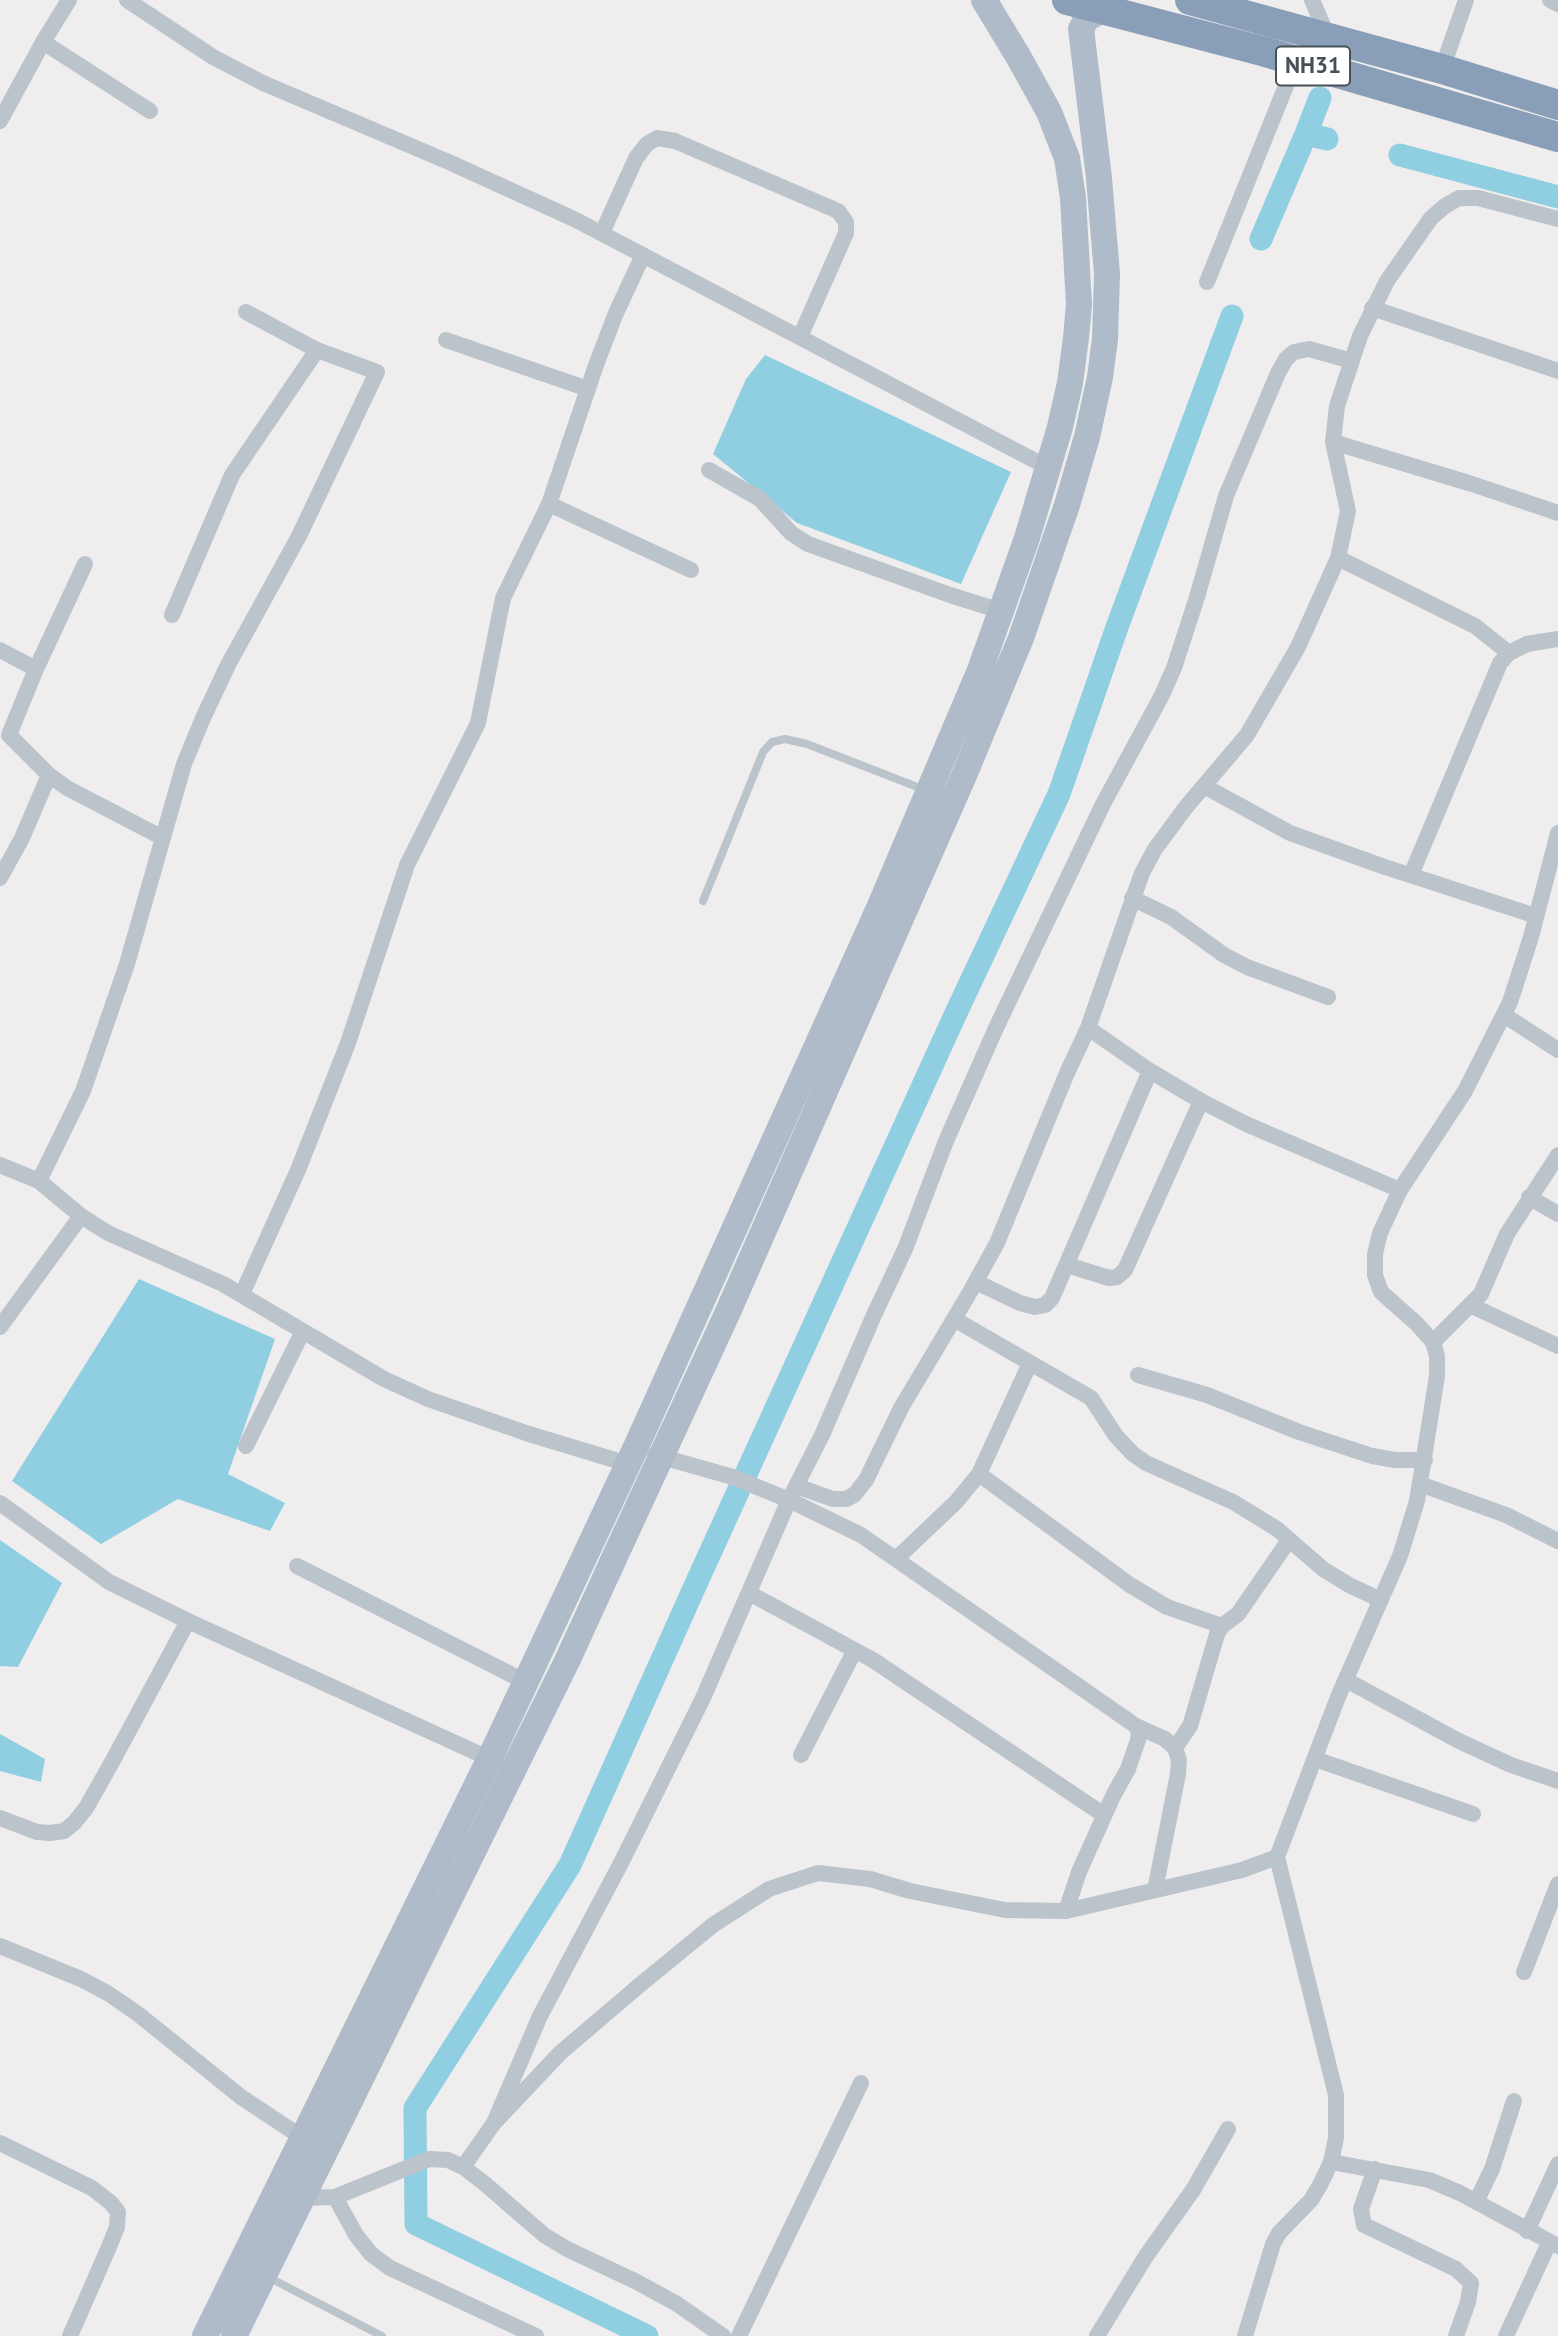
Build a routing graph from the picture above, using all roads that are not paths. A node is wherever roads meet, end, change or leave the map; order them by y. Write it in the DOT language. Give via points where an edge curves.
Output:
graph roads {
  1 [pos="69,0"];
  2 [pos="127,0"];
  3 [pos="984,0"];
  4 [pos="1067,0"];
  5 [pos="1191,0"];
  6 [pos="1312,0"];
  7 [pos="1550,0"];
  8 [pos="1463,1"];
  9 [pos="1558,4"];
  10 [pos="1103,10"];
  11 [pos="1328,37"];
  12 [pos="43,42"];
  13 [pos="1296,61"];
  14 [pos="1443,69"];
  15 [pos="0,85"];
  16 [pos="14,95"];
  17 [pos="1558,105"];
  18 [pos="150,111"];
  19 [pos="0,121"];
  20 [pos="1558,137"];
  21 [pos="1558,219"];
  22 [pos="602,233"];
  23 [pos="643,255"];
  24 [pos="1207,282"];
  25 [pos="1373,308"];
  26 [pos="246,312"];
  27 [pos="800,337"];
  28 [pos="446,340"];
  29 [pos="317,349"];
  30 [pos="1352,361"];
  31 [pos="1558,371"];
  32 [pos="588,389"];
  33 [pos="1333,442"];
  34 [pos="1047,467"];
  35 [pos="709,470"];
  36 [pos="549,504"];
  37 [pos="1558,513"];
  38 [pos="1338,558"];
  39 [pos="85,564"];
  40 [pos="691,570"];
  41 [pos="1001,611"];
  42 [pos="172,615"];
  43 [pos="1558,639"];
  44 [pos="0,650"];
  45 [pos="1509,653"];
  46 [pos="36,669"];
  47 [pos="4,736"];
  48 [pos="49,775"];
  49 [pos="1204,786"];
  50 [pos="928,791"];
  51 [pos="1558,833"];
  52 [pos="163,838"];
  53 [pos="1410,874"];
  54 [pos="0,878"];
  55 [pos="1541,896"];
  56 [pos="1132,898"];
  57 [pos="1558,900"];
  58 [pos="703,901"];
  59 [pos="1536,916"];
  60 [pos="1328,997"];
  61 [pos="1504,1015"];
  62 [pos="1088,1028"];
  63 [pos="1558,1050"];
  64 [pos="1150,1071"];
  65 [pos="1201,1101"];
  66 [pos="1558,1155"];
  67 [pos="0,1165"];
  68 [pos="39,1181"];
  69 [pos="1400,1190"];
  70 [pos="1529,1197"];
  71 [pos="1558,1214"];
  72 [pos="81,1216"];
  73 [pos="1066,1265"];
  74 [pos="976,1282"];
  75 [pos="242,1294"];
  76 [pos="1472,1306"];
  77 [pos="954,1319"];
  78 [pos="0,1327"];
  79 [pos="303,1331"];
  80 [pos="1433,1342"];
  81 [pos="1558,1346"];
  82 [pos="1030,1363"];
  83 [pos="1139,1375"];
  84 [pos="246,1446"];
  85 [pos="641,1456"];
  86 [pos="1425,1460"];
  87 [pos="979,1474"];
  88 [pos="1420,1484"];
  89 [pos="787,1493"];
  90 [pos="0,1503"];
  91 [pos="1289,1540"];
  92 [pos="1558,1541"];
  93 [pos="896,1559"];
  94 [pos="297,1566"];
  95 [pos="749,1593"];
  96 [pos="1381,1600"];
  97 [pos="188,1621"];
  98 [pos="1222,1626"];
  99 [pos="855,1650"];
  100 [pos="1346,1680"];
  101 [pos="526,1682"];
  102 [pos="1136,1726"];
  103 [pos="1175,1748"];
  104 [pos="801,1755"];
  105 [pos="1315,1759"];
  106 [pos="500,1764"];
  107 [pos="1558,1781"];
  108 [pos="1473,1814"];
  109 [pos="1104,1815"];
  110 [pos="0,1818"];
  111 [pos="1277,1857"];
  112 [pos="1558,1884"];
  113 [pos="1155,1890"];
  114 [pos="1066,1911"];
  115 [pos="0,1946"];
  116 [pos="1524,1972"];
  117 [pos="860,2082"];
  118 [pos="1514,2101"];
  119 [pos="494,2123"];
  120 [pos="1228,2129"];
  121 [pos="303,2138"];
  122 [pos="0,2143"];
  123 [pos="1331,2162"];
  124 [pos="1558,2164"];
  125 [pos="463,2167"];
  126 [pos="1374,2169"];
  127 [pos="289,2197"];
  128 [pos="335,2197"];
  129 [pos="1476,2203"];
  130 [pos="1527,2231"];
  131 [pos="1554,2245"];
  132 [pos="263,2275"];
  133 [pos="70,2336"];
  134 [pos="205,2336"];
  135 [pos="233,2336"];
  136 [pos="382,2336"];
  137 [pos="536,2336"];
  138 [pos="723,2336"];
  139 [pos="739,2336"];
  140 [pos="1097,2336"];
  141 [pos="1245,2336"];
  142 [pos="1456,2336"];
  143 [pos="1506,2336"];
  1 -- 12 [label="street"];
  2 -- 22 [label="street" via="213,57 263,83"];
  3 -- 34 [label="main road" via="1049,112 1067,158 1073,198 1079,304 1076,338 1060,427"];
  4 -- 10 [label="highway, NH31"];
  5 -- 11 [label="highway, NH31"];
  6 -- 11 [label="street"];
  7 -- 9 [label="street"];
  8 -- 14 [label="street"];
  10 -- 13 [label="highway, NH31"];
  10 -- 85 [label="main road" via="1087,18 1081,29 1107,274 1105,339 1087,437 1067,505 998,697 727,1314"];
  11 -- 14 [label="highway, NH31"];
  12 -- 16 [label="street"];
  12 -- 18 [label="street"];
  13 -- 20 [label="highway, NH31"];
  13 -- 24 [label="street"];
  14 -- 17 [label="highway, NH31"];
  15 -- 16 [label="street"];
  16 -- 19 [label="street"];
  21 -- 25 [label="street" via="1478,198 1459,198 1431,218"];
  22 -- 23 [label="street"];
  22 -- 27 [label="street" via="636,158 657,138 675,141 838,211 846,222 846,233"];
  23 -- 27 [label="street"];
  23 -- 32 [label="street"];
  25 -- 30 [label="street"];
  25 -- 31 [label="street"];
  26 -- 29 [label="street"];
  27 -- 34 [label="street"];
  28 -- 32 [label="street"];
  29 -- 42 [label="street" via="232,475"];
  29 -- 52 [label="street" via="377,372 299,536 203,718"];
  30 -- 33 [label="street" via="1337,407"];
  30 -- 89 [label="street" via="1309,349 1294,352 1278,373 1226,496 1174,668 1102,804 1002,1015 822,1435"];
  32 -- 36 [label="street"];
  33 -- 37 [label="street"];
  33 -- 38 [label="street" via="1348,511"];
  34 -- 41 [label="main road"];
  35 -- 41 [label="street" via="760,499 791,533 808,544"];
  36 -- 40 [label="street"];
  36 -- 75 [label="street" via="503,598 478,723 407,865 343,1055"];
  38 -- 45 [label="street" via="1475,626"];
  38 -- 49 [label="street" via="1272,695 1247,735"];
  39 -- 46 [label="street"];
  41 -- 50 [label="main road"];
  43 -- 45 [label="street" via="1527,644"];
  44 -- 46 [label="street"];
  45 -- 53 [label="street" via="1500,663"];
  46 -- 47 [label="street"];
  47 -- 48 [label="street"];
  48 -- 52 [label="street"];
  48 -- 54 [label="street"];
  49 -- 53 [label="street" via="1290,833"];
  49 -- 56 [label="street" via="1155,849"];
  50 -- 58 [label="lane" via="807,744 785,739 772,742"];
  50 -- 85 [label="main road"];
  51 -- 55 [label="street"];
  52 -- 68 [label="street" via="127,964 83,1091"];
  53 -- 59 [label="street"];
  55 -- 57 [label="street"];
  55 -- 59 [label="street"];
  56 -- 60 [label="street" via="1171,917 1224,956"];
  56 -- 62 [label="street"];
  59 -- 61 [label="street"];
  61 -- 63 [label="street"];
  61 -- 69 [label="street" via="1465,1091"];
  62 -- 64 [label="street"];
  62 -- 74 [label="street"];
  64 -- 65 [label="street"];
  64 -- 73 [label="street"];
  65 -- 69 [label="street"];
  65 -- 73 [label="street" via="1125,1269 1109,1278"];
  66 -- 70 [label="street"];
  67 -- 68 [label="street"];
  68 -- 72 [label="street"];
  69 -- 80 [label="street" via="1380,1233 1375,1275 1381,1292"];
  70 -- 71 [label="street"];
  70 -- 76 [label="street"];
  72 -- 75 [label="street" via="108,1233"];
  72 -- 78 [label="street"];
  73 -- 74 [label="street" via="1052,1298 1035,1307"];
  74 -- 77 [label="street"];
  75 -- 79 [label="street"];
  76 -- 80 [label="street"];
  76 -- 81 [label="street"];
  77 -- 82 [label="street"];
  77 -- 89 [label="street" via="854,1495 833,1499"];
  79 -- 84 [label="street"];
  79 -- 85 [label="street" via="428,1399 541,1438"];
  80 -- 86 [label="street" via="1437,1376"];
  82 -- 87 [label="street"];
  82 -- 91 [label="street" via="1091,1398 1116,1436 1146,1464 1233,1503"];
  83 -- 86 [label="street" via="1373,1456"];
  85 -- 89 [label="street"];
  85 -- 101 [label="main road"];
  85 -- 106 [label="main road" via="568,1659"];
  86 -- 88 [label="street"];
  87 -- 93 [label="street"];
  87 -- 98 [label="street" via="1130,1585 1167,1607"];
  88 -- 92 [label="street" via="1506,1515"];
  88 -- 96 [label="street" via="1400,1556"];
  89 -- 93 [label="street"];
  89 -- 95 [label="street"];
  90 -- 97 [label="street" via="109,1582"];
  91 -- 96 [label="street" via="1324,1569"];
  91 -- 98 [label="street" via="1238,1614"];
  93 -- 102 [label="street"];
  94 -- 101 [label="street"];
  95 -- 99 [label="street"];
  95 -- 119 [label="street" via="675,1758 540,2016"];
  96 -- 100 [label="street"];
  97 -- 106 [label="street"];
  97 -- 110 [label="street" via="75,1823 50,1833"];
  98 -- 103 [label="street" via="1190,1726"];
  99 -- 104 [label="street"];
  99 -- 109 [label="street"];
  100 -- 105 [label="street"];
  100 -- 107 [label="street" via="1470,1746"];
  101 -- 106 [label="main road"];
  102 -- 103 [label="street"];
  102 -- 109 [label="street" via="1138,1740 1128,1769"];
  103 -- 113 [label="street" via="1178,1774"];
  105 -- 108 [label="street"];
  105 -- 111 [label="street"];
  106 -- 121 [label="main road"];
  106 -- 127 [label="main road"];
  109 -- 114 [label="street"];
  111 -- 113 [label="street"];
  111 -- 123 [label="street" via="1336,2095"];
  112 -- 116 [label="street"];
  113 -- 114 [label="street"];
  114 -- 119 [label="street" via="1005,1910 870,1879 818,1873 769,1889 713,1926 631,1992 560,2053"];
  115 -- 121 [label="street" via="110,1994 242,2097"];
  117 -- 139 [label="street"];
  118 -- 129 [label="street"];
  119 -- 125 [label="street"];
  120 -- 140 [label="street"];
  121 -- 127 [label="main road"];
  122 -- 133 [label="street" via="92,2188 118,2212 117,2227"];
  123 -- 126 [label="street"];
  123 -- 141 [label="street" via="1311,2200 1273,2244"];
  124 -- 130 [label="street"];
  125 -- 128 [label="street" via="429,2159"];
  125 -- 138 [label="street" via="544,2235 637,2282"];
  126 -- 129 [label="street" via="1429,2180"];
  126 -- 142 [label="street" via="1361,2209 1364,2225 1456,2269 1471,2283"];
  127 -- 128 [label="street"];
  127 -- 132 [label="main road"];
  127 -- 134 [label="main road"];
  128 -- 137 [label="street" via="356,2235 390,2268"];
  129 -- 130 [label="street"];
  130 -- 131 [label="street"];
  131 -- 143 [label="street"];
  132 -- 135 [label="main road"];
  132 -- 136 [label="lane"];
}
